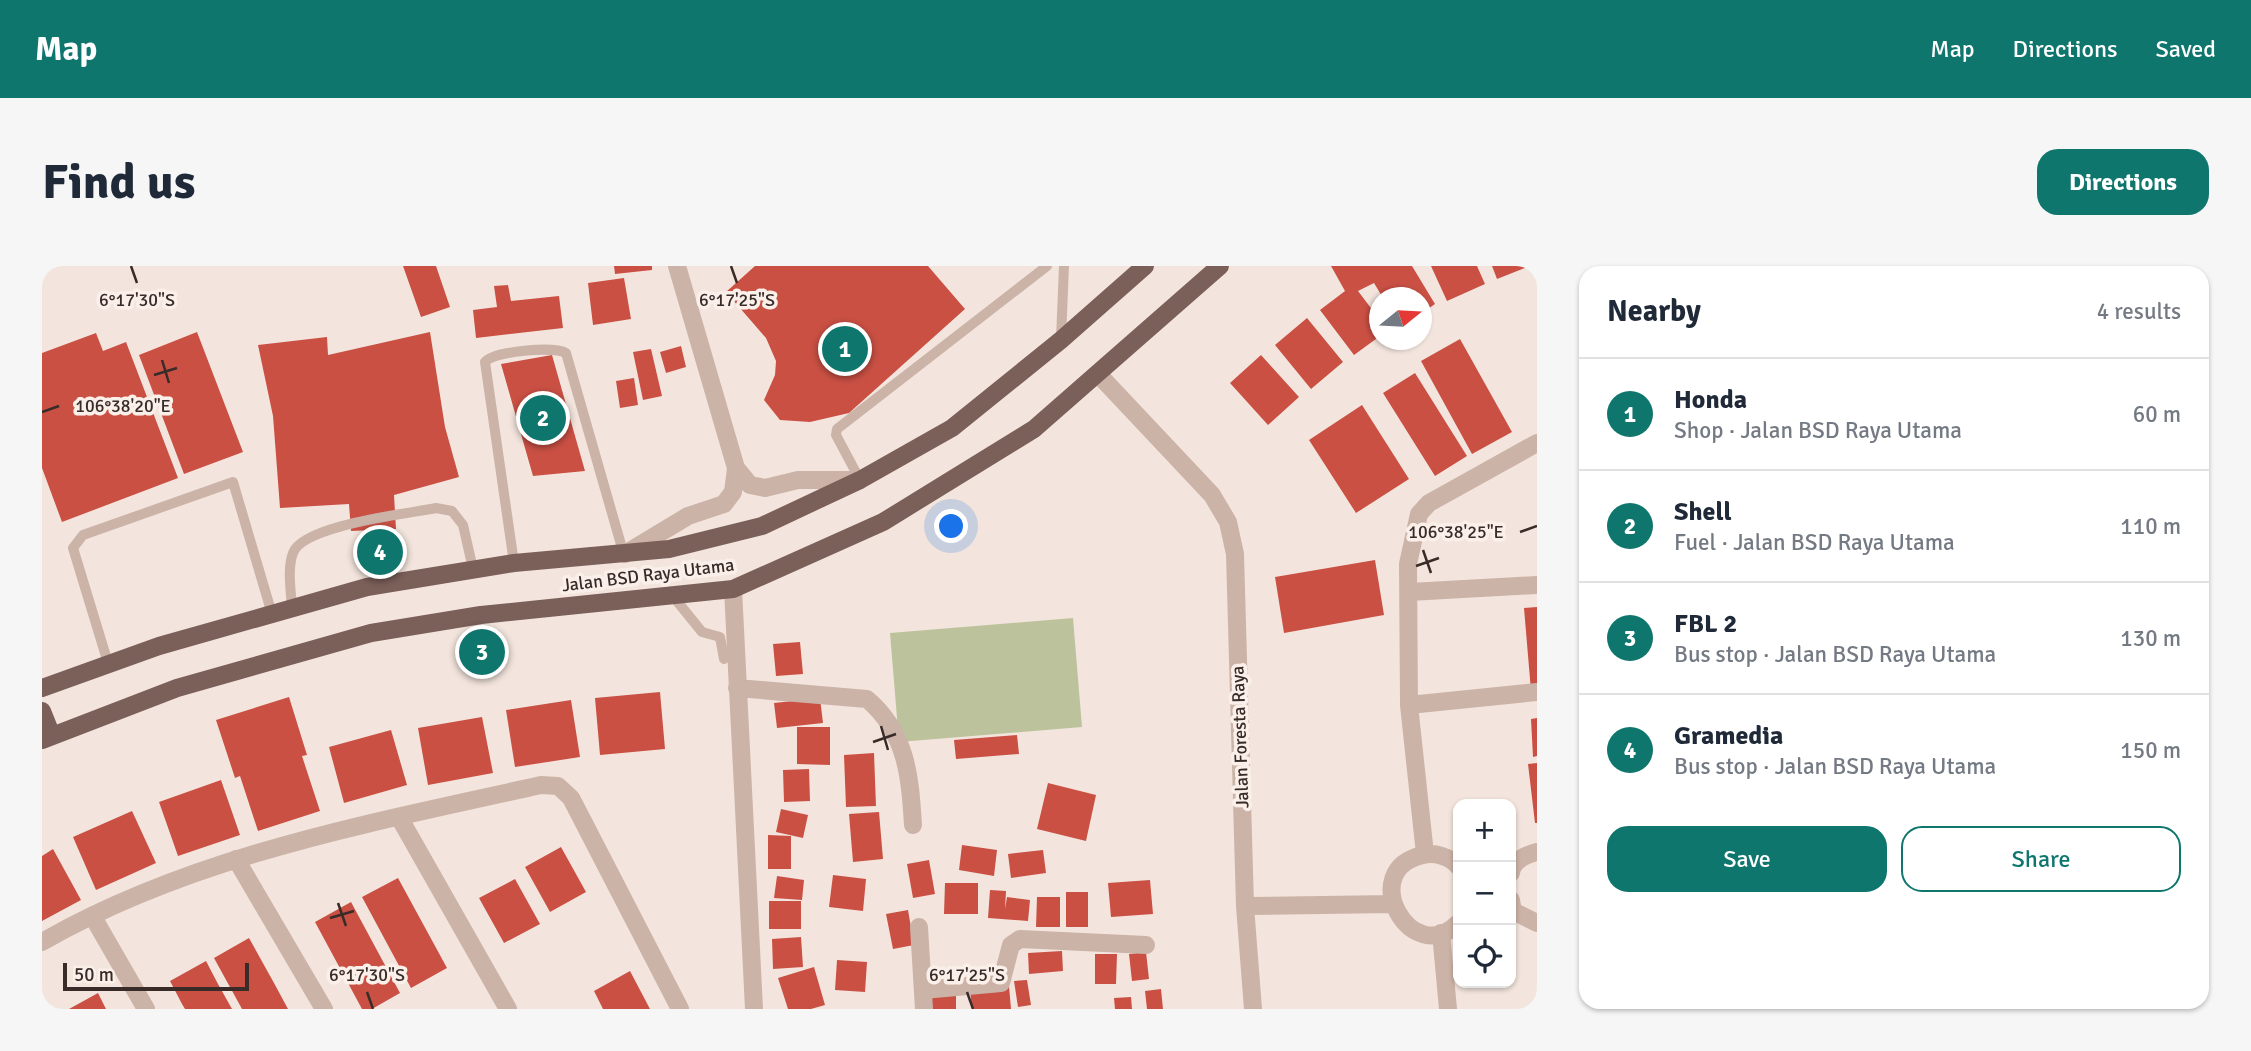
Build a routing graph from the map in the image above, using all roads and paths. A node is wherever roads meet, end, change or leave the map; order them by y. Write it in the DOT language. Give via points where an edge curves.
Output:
graph roads {
  1 [pos="677,266"];
  2 [pos="1047,266"];
  3 [pos="1064,266"];
  4 [pos="1145,266"];
  5 [pos="1220,266"];
  6 [pos="1061,340"];
  7 [pos="1099,374"];
  8 [pos="1537,443"];
  9 [pos="736,468"];
  10 [pos="860,480"];
  11 [pos="624,555"];
  12 [pos="514,563"];
  13 [pos="473,569"];
  14 [pos="1537,585"];
  15 [pos="733,589"];
  16 [pos="1410,593"];
  17 [pos="672,595"];
  18 [pos="292,608"];
  19 [pos="272,614"];
  20 [pos="724,659"];
  21 [pos="108,663"];
  22 [pos="42,688"];
  23 [pos="737,688"];
  24 [pos="1537,692"];
  25 [pos="1409,705"];
  26 [pos="42,711"];
  27 [pos="47,738"];
  28 [pos="399,817"];
  29 [pos="913,825"];
  30 [pos="1537,852"];
  31 [pos="1424,855"];
  32 [pos="236,859"];
  33 [pos="1453,863"];
  34 [pos="1516,864"];
  35 [pos="1392,904"];
  36 [pos="1245,906"];
  37 [pos="1516,912"];
  38 [pos="93,917"];
  39 [pos="1537,923"];
  40 [pos="1455,925"];
  41 [pos="919,927"];
  42 [pos="1441,933"];
  43 [pos="42,942"];
  44 [pos="1146,945"];
  45 [pos="923,990"];
  46 [pos="146,1009"];
  47 [pos="324,1009"];
  48 [pos="508,1009"];
  49 [pos="680,1009"];
  50 [pos="754,1009"];
  51 [pos="924,1009"];
  52 [pos="1253,1009"];
  53 [pos="1448,1009"];
  1 -- 9 [label="street"];
  2 -- 10 [label="lane" via="837,429"];
  3 -- 6 [label="lane"];
  4 -- 6 [label="main road, Jalan BSD Raya Utama"];
  5 -- 7 [label="main road, Jalan BSD Raya Utama"];
  6 -- 10 [label="main road, Jalan BSD Raya Utama" via="952,428"];
  7 -- 15 [label="main road, Jalan BSD Raya Utama" via="1034,429 948,485 883,522"];
  7 -- 36 [label="street, Jalan Foresta Raya" via="1196,475 1228,522 1235,554"];
  8 -- 16 [label="street" via="1429,503 1419,514 1408,564"];
  9 -- 10 [label="street" via="750,485 765,488 797,480"];
  9 -- 11 [label="street" via="733,492 724,504 688,516"];
  10 -- 11 [label="main road, Jalan BSD Raya Utama" via="762,526"];
  11 -- 12 [label="main road, Jalan BSD Raya Utama"];
  11 -- 12 [label="lane" via="566,354 554,350 507,353 485,362"];
  12 -- 13 [label="main road, Jalan BSD Raya Utama"];
  13 -- 18 [label="main road, Jalan BSD Raya Utama" via="367,587"];
  13 -- 18 [label="lane" via="463,525 452,511 436,508 331,529 305,538 293,550"];
  14 -- 16 [label="street"];
  15 -- 17 [label="main road, Jalan BSD Raya Utama"];
  15 -- 23 [label="street"];
  16 -- 25 [label="street"];
  17 -- 20 [label="lane" via="702,632 720,637"];
  17 -- 27 [label="main road, Jalan BSD Raya Utama" via="481,615 371,633 177,688"];
  18 -- 19 [label="main road, Jalan BSD Raya Utama"];
  19 -- 21 [label="main road, Jalan BSD Raya Utama"];
  19 -- 21 [label="lane" via="233,482 77,541 73,548"];
  21 -- 22 [label="main road, Jalan BSD Raya Utama"];
  23 -- 29 [label="street" via="867,699 883,715 906,755"];
  23 -- 50 [label="street"];
  24 -- 25 [label="street"];
  25 -- 31 [label="street"];
  26 -- 27 [label="main road"];
  28 -- 32 [label="street"];
  28 -- 48 [label="street"];
  28 -- 49 [label="street" via="541,785 558,786 571,798"];
  30 -- 34 [label="street"];
  31 -- 33 [label="street" via="1441,855"];
  31 -- 35 [label="street" via="1398,871 1391,887"];
  32 -- 38 [label="street"];
  32 -- 47 [label="street"];
  35 -- 36 [label="street"];
  35 -- 42 [label="street" via="1410,929"];
  36 -- 52 [label="street, Jalan Foresta Raya"];
  37 -- 39 [label="street"];
  38 -- 43 [label="street"];
  38 -- 46 [label="street"];
  40 -- 42 [label="street"];
  41 -- 45 [label="street"];
  42 -- 53 [label="street"];
  44 -- 45 [label="street" via="1020,939 1011,945 1001,983"];
  45 -- 51 [label="street"];
}
